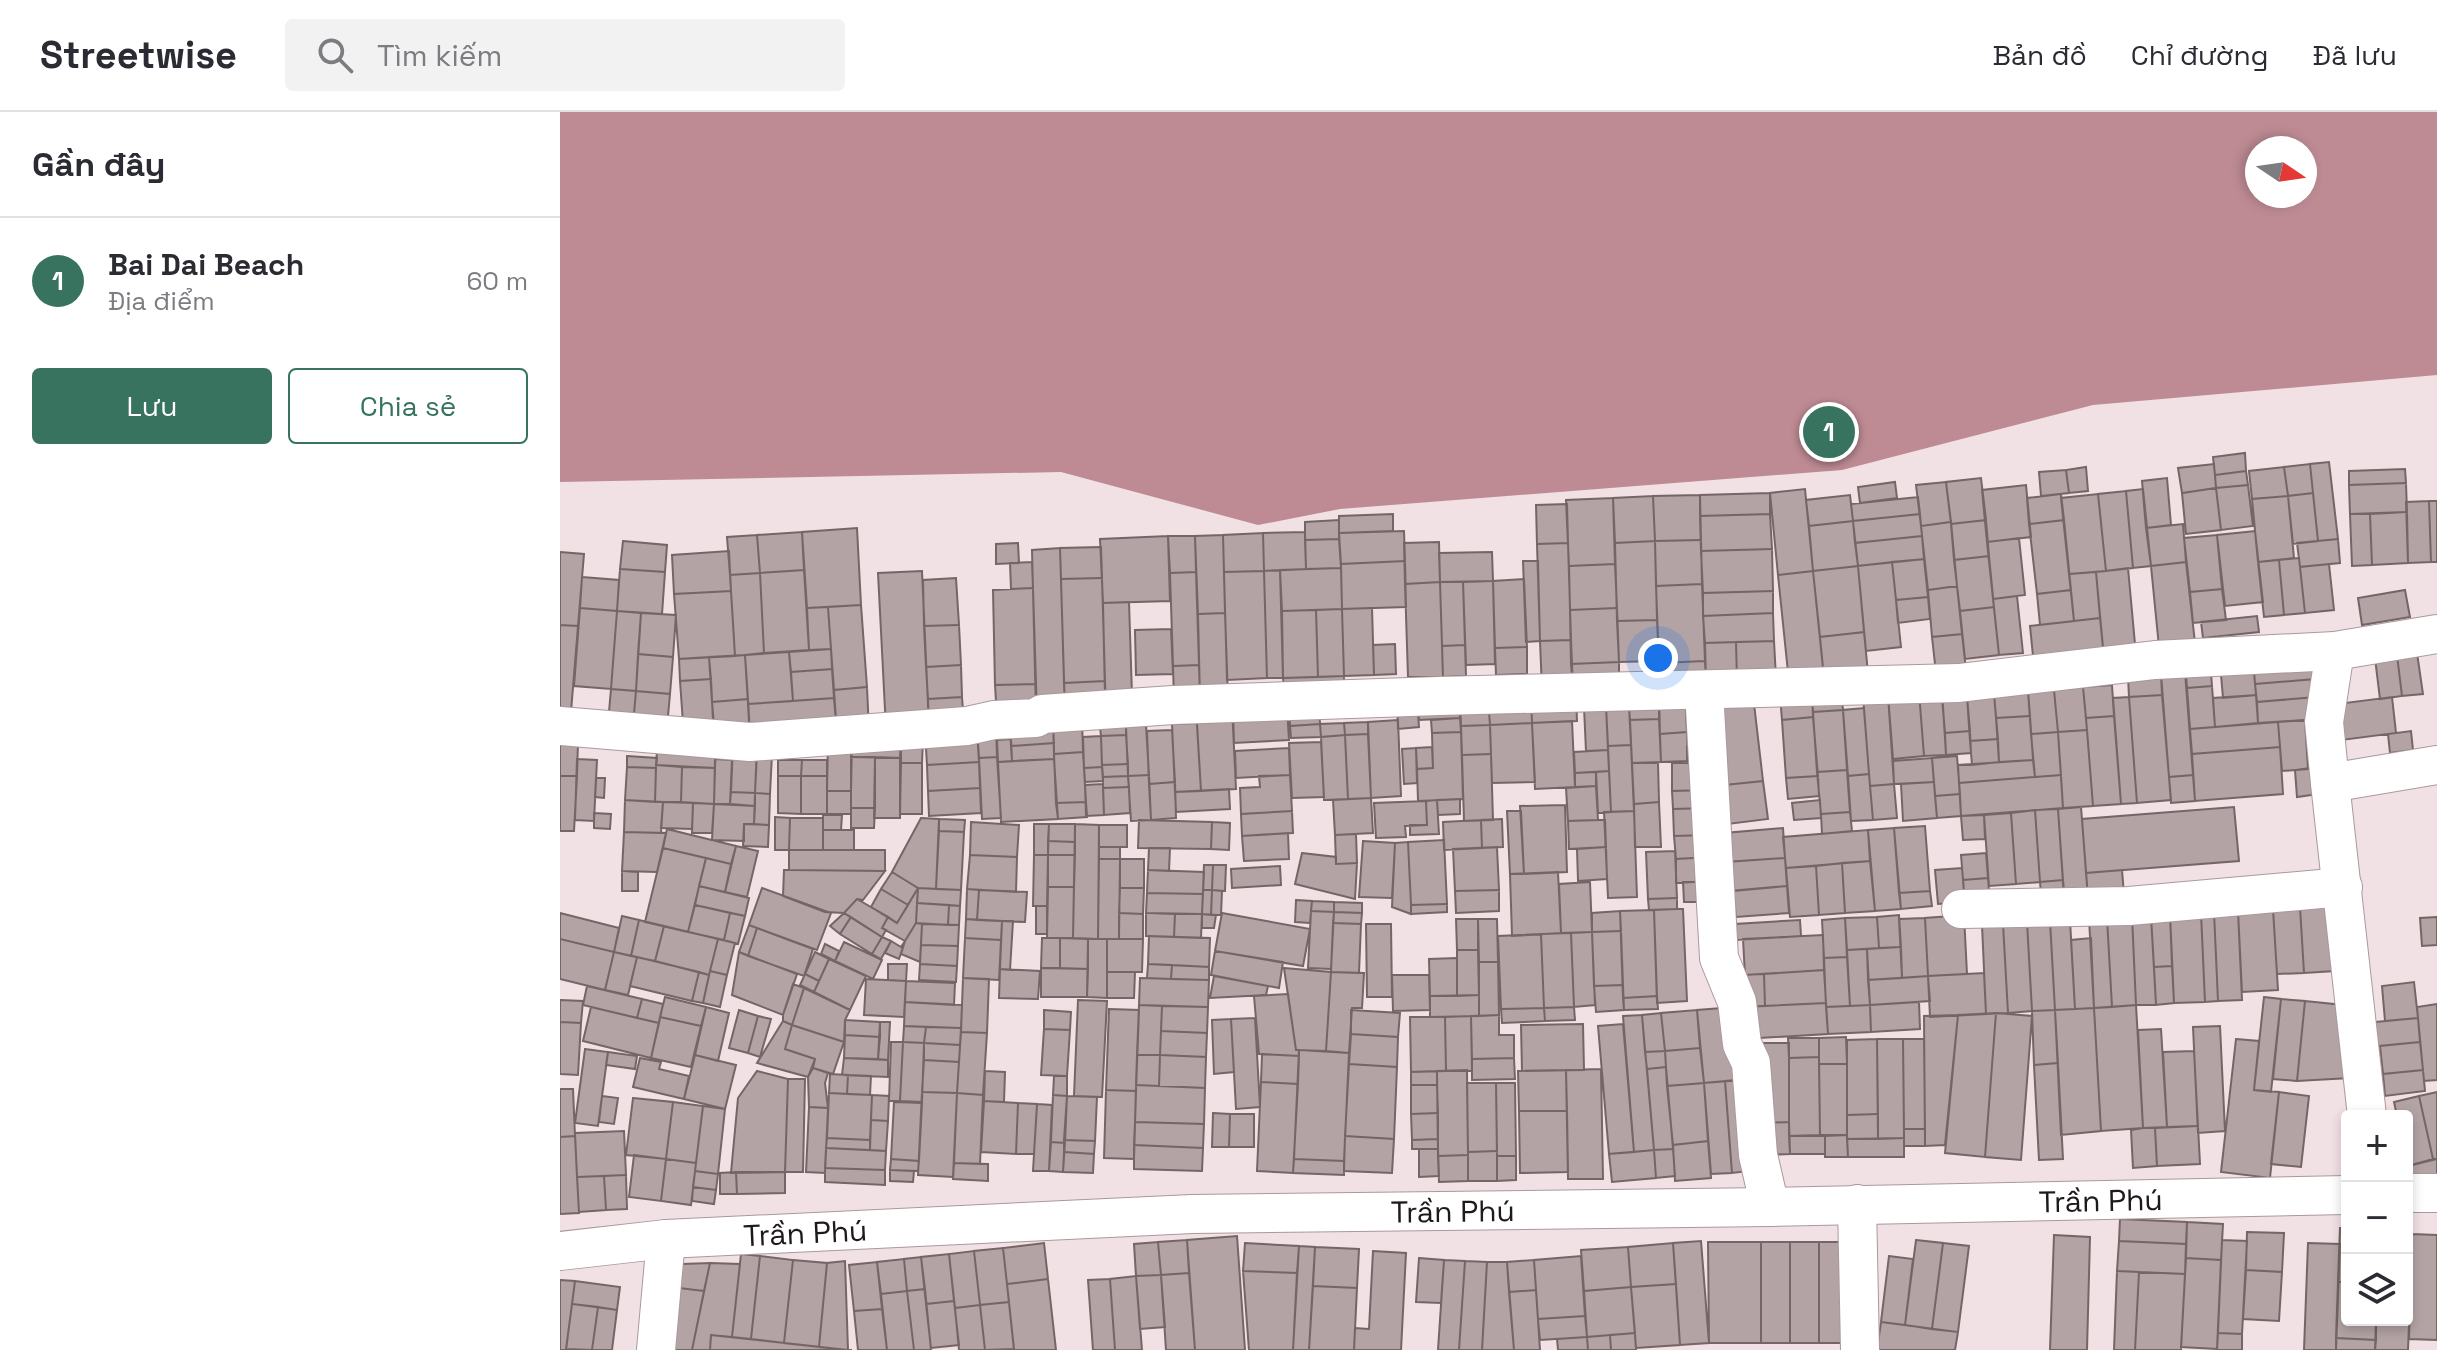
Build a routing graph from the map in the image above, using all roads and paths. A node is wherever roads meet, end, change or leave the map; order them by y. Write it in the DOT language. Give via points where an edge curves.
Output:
graph roads {
  1 [pos="2437,634"];
  2 [pos="2335,651"];
  3 [pos="1704,690"];
  4 [pos="560,726"];
  5 [pos="2437,765"];
  6 [pos="2330,783"];
  7 [pos="2343,887"];
  8 [pos="1961,909"];
  9 [pos="2366,1110"];
  10 [pos="2413,1193"];
  11 [pos="2437,1193"];
  12 [pos="2341,1195"];
  13 [pos="1857,1204"];
  14 [pos="1770,1207"];
  15 [pos="666,1239"];
  16 [pos="560,1251"];
  17 [pos="656,1350"];
  18 [pos="1860,1350"];
  1 -- 2 [label="street"];
  2 -- 3 [label="street" via="2155,660 1959,683"];
  2 -- 6 [label="street" via="2324,722"];
  3 -- 4 [label="street" via="1173,705 750,742"];
  3 -- 14 [label="street" via="1719,958 1737,1002 1742,1044 1751,1063 1758,1155"];
  5 -- 6 [label="street"];
  6 -- 7 [label="street"];
  7 -- 8 [label="street" via="2129,906"];
  7 -- 9 [label="street"];
  10 -- 11 [label="street"];
  12 -- 13 [label="street, Trần Phú"];
  13 -- 14 [label="street, Trần Phú"];
  13 -- 18 [label="street"];
  14 -- 15 [label="street, Trần Phú" via="1192,1214"];
  15 -- 16 [label="street, Trần Phú"];
  15 -- 17 [label="street"];
}
